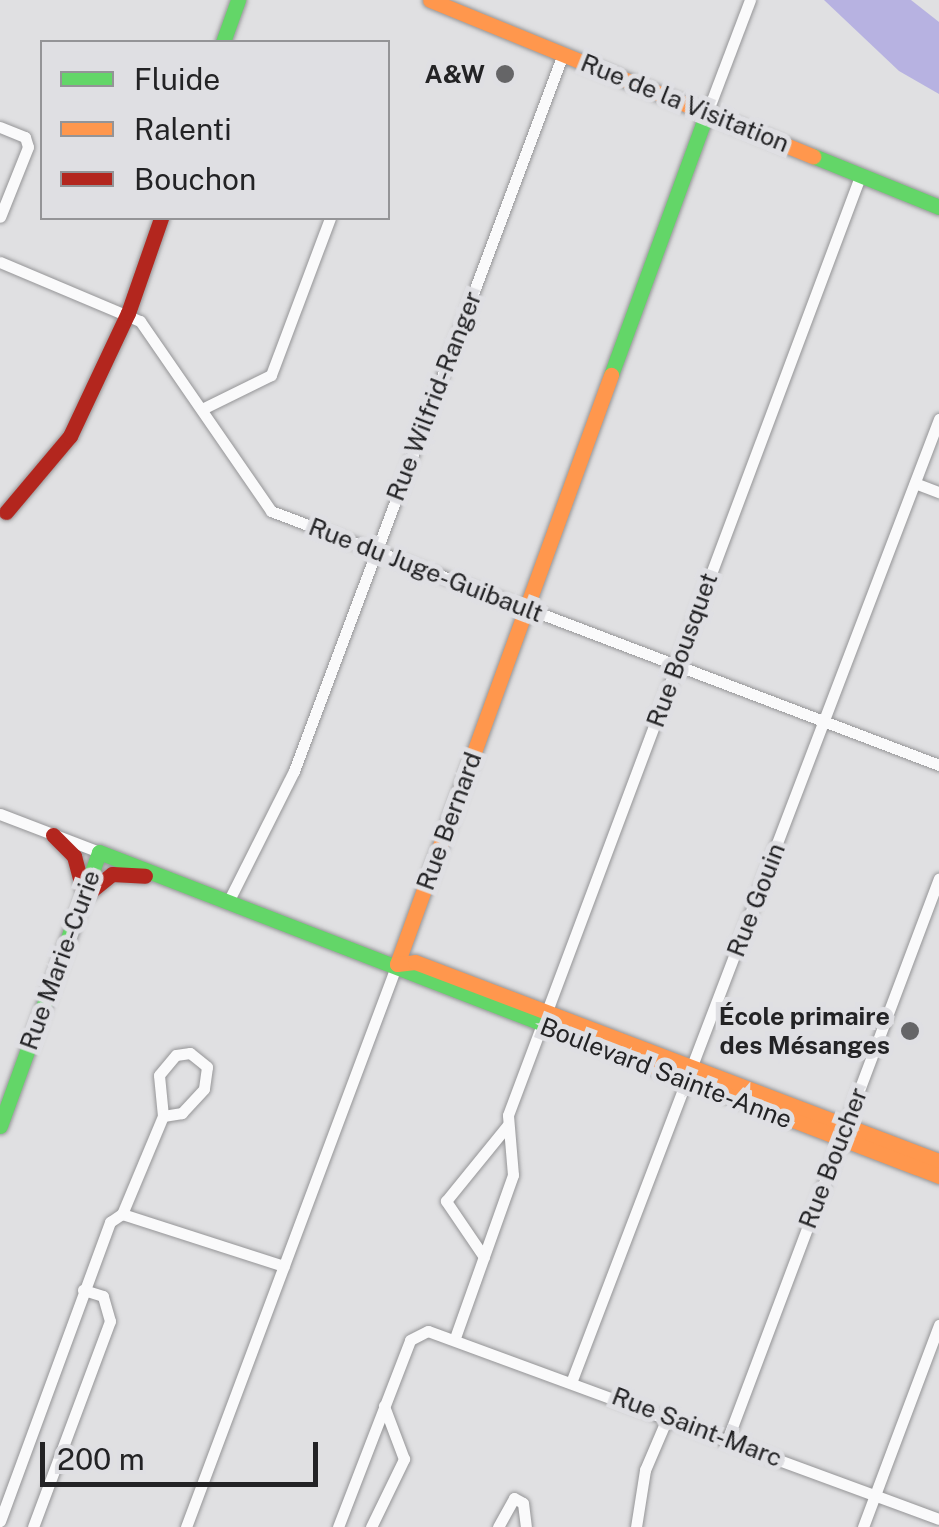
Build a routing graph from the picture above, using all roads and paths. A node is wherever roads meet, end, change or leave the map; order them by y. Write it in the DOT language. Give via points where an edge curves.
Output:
graph roads {
  1 [pos="238,0"];
  2 [pos="430,0"];
  3 [pos="750,0"];
  4 [pos="224,40"];
  5 [pos="563,54"];
  6 [pos="708,113"];
  7 [pos="0,127"];
  8 [pos="861,174"];
  9 [pos="939,207"];
  10 [pos="0,216"];
  11 [pos="160,220"];
  12 [pos="329,220"];
  13 [pos="0,262"];
  14 [pos="128,313"];
  15 [pos="202,409"];
  16 [pos="939,419"];
  17 [pos="915,483"];
  18 [pos="939,492"];
  19 [pos="6,512"];
  20 [pos="375,552"];
  21 [pos="526,608"];
  22 [pos="676,664"];
  23 [pos="822,721"];
  24 [pos="939,765"];
  25 [pos="0,814"];
  26 [pos="53,835"];
  27 [pos="98,852"];
  28 [pos="167,877"];
  29 [pos="939,878"];
  30 [pos="229,900"];
  31 [pos="80,905"];
  32 [pos="397,964"];
  33 [pos="546,1019"];
  34 [pos="690,1075"];
  35 [pos="163,1116"];
  36 [pos="0,1126"];
  37 [pos="507,1126"];
  38 [pos="843,1133"];
  39 [pos="939,1161"];
  40 [pos="939,1176"];
  41 [pos="122,1214"];
  42 [pos="484,1257"];
  43 [pos="284,1266"];
  44 [pos="83,1290"];
  45 [pos="939,1325"];
  46 [pos="456,1335"];
  47 [pos="572,1380"];
  48 [pos="384,1406"];
  49 [pos="668,1416"];
  50 [pos="728,1438"];
  51 [pos="875,1495"];
  52 [pos="939,1519"];
  53 [pos="0,1521"];
  54 [pos="33,1527"];
  55 [pos="186,1527"];
  56 [pos="338,1527"];
  57 [pos="371,1527"];
  58 [pos="498,1527"];
  59 [pos="526,1527"];
  60 [pos="636,1527"];
  61 [pos="862,1527"];
  1 -- 4 [label="street"];
  2 -- 5 [label="street, Rue de la Visitation"];
  3 -- 6 [label="street"];
  5 -- 6 [label="street, Rue de la Visitation"];
  5 -- 20 [label="street, Rue Wilfrid-Ranger"];
  6 -- 8 [label="street, Rue de la Visitation"];
  6 -- 21 [label="street, Rue Bernard"];
  7 -- 10 [label="street" via="25,137 28,148"];
  8 -- 9 [label="street, Rue de la Visitation"];
  8 -- 22 [label="street, Rue Bousquet"];
  11 -- 14 [label="street"];
  12 -- 15 [label="street" via="271,375"];
  13 -- 14 [label="street, Rue du Juge-Guibault"];
  14 -- 15 [label="street, Rue du Juge-Guibault" via="157,339"];
  14 -- 19 [label="street" via="56,460"];
  15 -- 20 [label="street, Rue du Juge-Guibault" via="272,511"];
  16 -- 17 [label="street, Rue Gouin"];
  17 -- 18 [label="street"];
  17 -- 23 [label="street, Rue Gouin"];
  20 -- 21 [label="street, Rue du Juge-Guibault"];
  20 -- 30 [label="street, Rue Wilfrid-Ranger" via="294,771"];
  21 -- 22 [label="street, Rue du Juge-Guibault"];
  21 -- 32 [label="street, Rue Bernard"];
  22 -- 23 [label="street, Rue du Juge-Guibault"];
  22 -- 33 [label="street, Rue Bousquet"];
  23 -- 24 [label="street, Rue du Juge-Guibault"];
  23 -- 34 [label="street, Rue Gouin"];
  25 -- 26 [label="street, Boulevard Sainte-Anne"];
  26 -- 27 [label="street, Boulevard Sainte-Anne"];
  26 -- 31 [label="street" via="80,868"];
  27 -- 28 [label="street, Boulevard Sainte-Anne"];
  27 -- 31 [label="street, Rue Marie-Curie"];
  28 -- 30 [label="street, Boulevard Sainte-Anne"];
  28 -- 31 [label="street" via="112,874"];
  29 -- 38 [label="street, Rue Boucher"];
  30 -- 32 [label="street, Boulevard Sainte-Anne"];
  31 -- 36 [label="street, Rue Marie-Curie"];
  32 -- 33 [label="street, Boulevard Sainte-Anne" via="409,976"];
  32 -- 43 [label="street, Rue Bernard"];
  33 -- 34 [label="street, Boulevard Sainte-Anne"];
  33 -- 37 [label="street, Rue Bousquet"];
  34 -- 38 [label="street, Boulevard Sainte-Anne"];
  34 -- 47 [label="street, Rue Gouin"];
  35 -- 35 [label="street" via="197,1102 207,1076 200,1058 176,1055 164,1065 157,1090"];
  35 -- 41 [label="street"];
  37 -- 42 [label="street, Rue Bousquet" via="513,1175"];
  37 -- 42 [label="street, Rue Bousquet" via="446,1201"];
  38 -- 39 [label="street, Boulevard Sainte-Anne"];
  38 -- 40 [label="street, Boulevard Sainte-Anne"];
  38 -- 50 [label="street, Rue Boucher"];
  41 -- 43 [label="street"];
  41 -- 44 [label="street" via="110,1222"];
  42 -- 46 [label="street, Rue Bousquet"];
  43 -- 55 [label="street, Rue Bernard"];
  44 -- 53 [label="street"];
  44 -- 54 [label="street" via="104,1296 110,1320"];
  45 -- 51 [label="street"];
  46 -- 47 [label="street, Rue Saint-Marc"];
  46 -- 48 [label="street" via="416,1334"];
  47 -- 49 [label="street, Rue Saint-Marc"];
  48 -- 56 [label="street"];
  48 -- 57 [label="street" via="404,1459 387,1508"];
  49 -- 50 [label="street, Rue Saint-Marc"];
  49 -- 60 [label="street" via="646,1470"];
  50 -- 51 [label="street, Rue Saint-Marc"];
  51 -- 52 [label="street, Rue Saint-Marc"];
  51 -- 61 [label="street"];
  58 -- 59 [label="street" via="514,1498 523,1503"];
}
